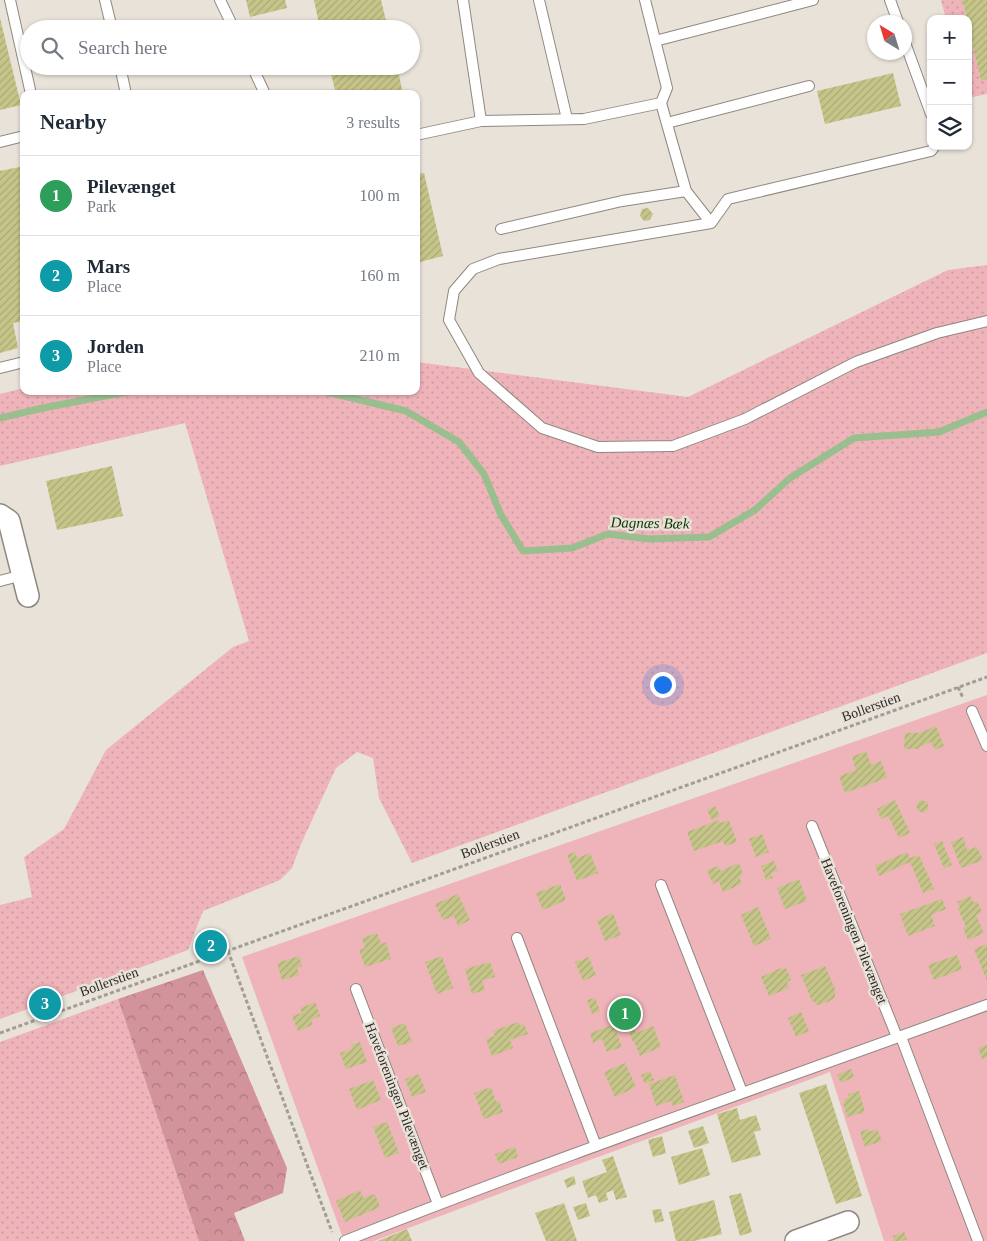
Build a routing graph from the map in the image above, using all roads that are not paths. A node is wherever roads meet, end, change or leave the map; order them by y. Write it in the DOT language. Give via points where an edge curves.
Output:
graph roads {
  1 [pos="10,0"];
  2 [pos="105,0"];
  3 [pos="220,0"];
  4 [pos="463,0"];
  5 [pos="539,0"];
  6 [pos="644,0"];
  7 [pos="813,0"];
  8 [pos="890,0"];
  9 [pos="895,15"];
  10 [pos="110,20"];
  11 [pos="230,20"];
  12 [pos="655,41"];
  13 [pos="20,45"];
  14 [pos="911,60"];
  15 [pos="27,75"];
  16 [pos="122,75"];
  17 [pos="256,75"];
  18 [pos="809,86"];
  19 [pos="30,90"];
  20 [pos="125,90"];
  21 [pos="263,90"];
  22 [pos="661,103"];
  23 [pos="928,105"];
  24 [pos="567,120"];
  25 [pos="481,121"];
  26 [pos="667,123"];
  27 [pos="420,134"];
  28 [pos="20,137"];
  29 [pos="0,142"];
  30 [pos="933,150"];
  31 [pos="686,192"];
  32 [pos="711,223"];
  33 [pos="501,229"];
  34 [pos="987,321"];
  35 [pos="20,363"];
  36 [pos="0,368"];
  37 [pos="0,515"];
  38 [pos="22,575"];
  39 [pos="0,581"];
  40 [pos="28,596"];
  41 [pos="972,711"];
  42 [pos="987,746"];
  43 [pos="812,826"];
  44 [pos="661,885"];
  45 [pos="517,938"];
  46 [pos="356,989"];
  47 [pos="987,1005"];
  48 [pos="899,1037"];
  49 [pos="742,1092"];
  50 [pos="596,1146"];
  51 [pos="438,1204"];
  52 [pos="848,1222"];
  53 [pos="345,1241"];
  54 [pos="796,1241"];
  55 [pos="978,1241"];
  1 -- 13 [label="lane"];
  2 -- 10 [label="lane"];
  3 -- 11 [label="lane"];
  4 -- 25 [label="lane"];
  5 -- 24 [label="lane"];
  6 -- 12 [label="lane"];
  7 -- 12 [label="lane"];
  8 -- 9 [label="lane"];
  12 -- 22 [label="lane" via="667,88"];
  14 -- 23 [label="lane"];
  15 -- 19 [label="lane"];
  16 -- 20 [label="lane"];
  17 -- 21 [label="lane"];
  18 -- 26 [label="lane"];
  22 -- 24 [label="lane"];
  22 -- 26 [label="lane"];
  24 -- 25 [label="lane"];
  25 -- 27 [label="lane"];
  26 -- 31 [label="lane"];
  28 -- 29 [label="lane"];
  30 -- 32 [label="lane" via="728,199"];
  31 -- 32 [label="lane"];
  31 -- 33 [label="lane" via="622,200"];
  32 -- 34 [label="lane" via="499,259 474,269 454,291 449,320 479,373 542,428 598,447 673,446 745,419 856,362 937,333"];
  35 -- 36 [label="lane"];
  37 -- 38 [label="street" via="9,521"];
  38 -- 39 [label="lane"];
  38 -- 40 [label="street"];
  41 -- 42 [label="lane"];
  43 -- 48 [label="lane, Haveforeningen Pilevænget"];
  44 -- 49 [label="lane"];
  45 -- 50 [label="lane"];
  46 -- 51 [label="lane, Haveforeningen Pilevænget"];
  47 -- 48 [label="lane"];
  48 -- 49 [label="lane"];
  48 -- 55 [label="lane, Haveforeningen Pilevænget"];
  49 -- 50 [label="lane"];
  50 -- 51 [label="lane"];
  51 -- 53 [label="lane"];
  52 -- 54 [label="street"];
}
